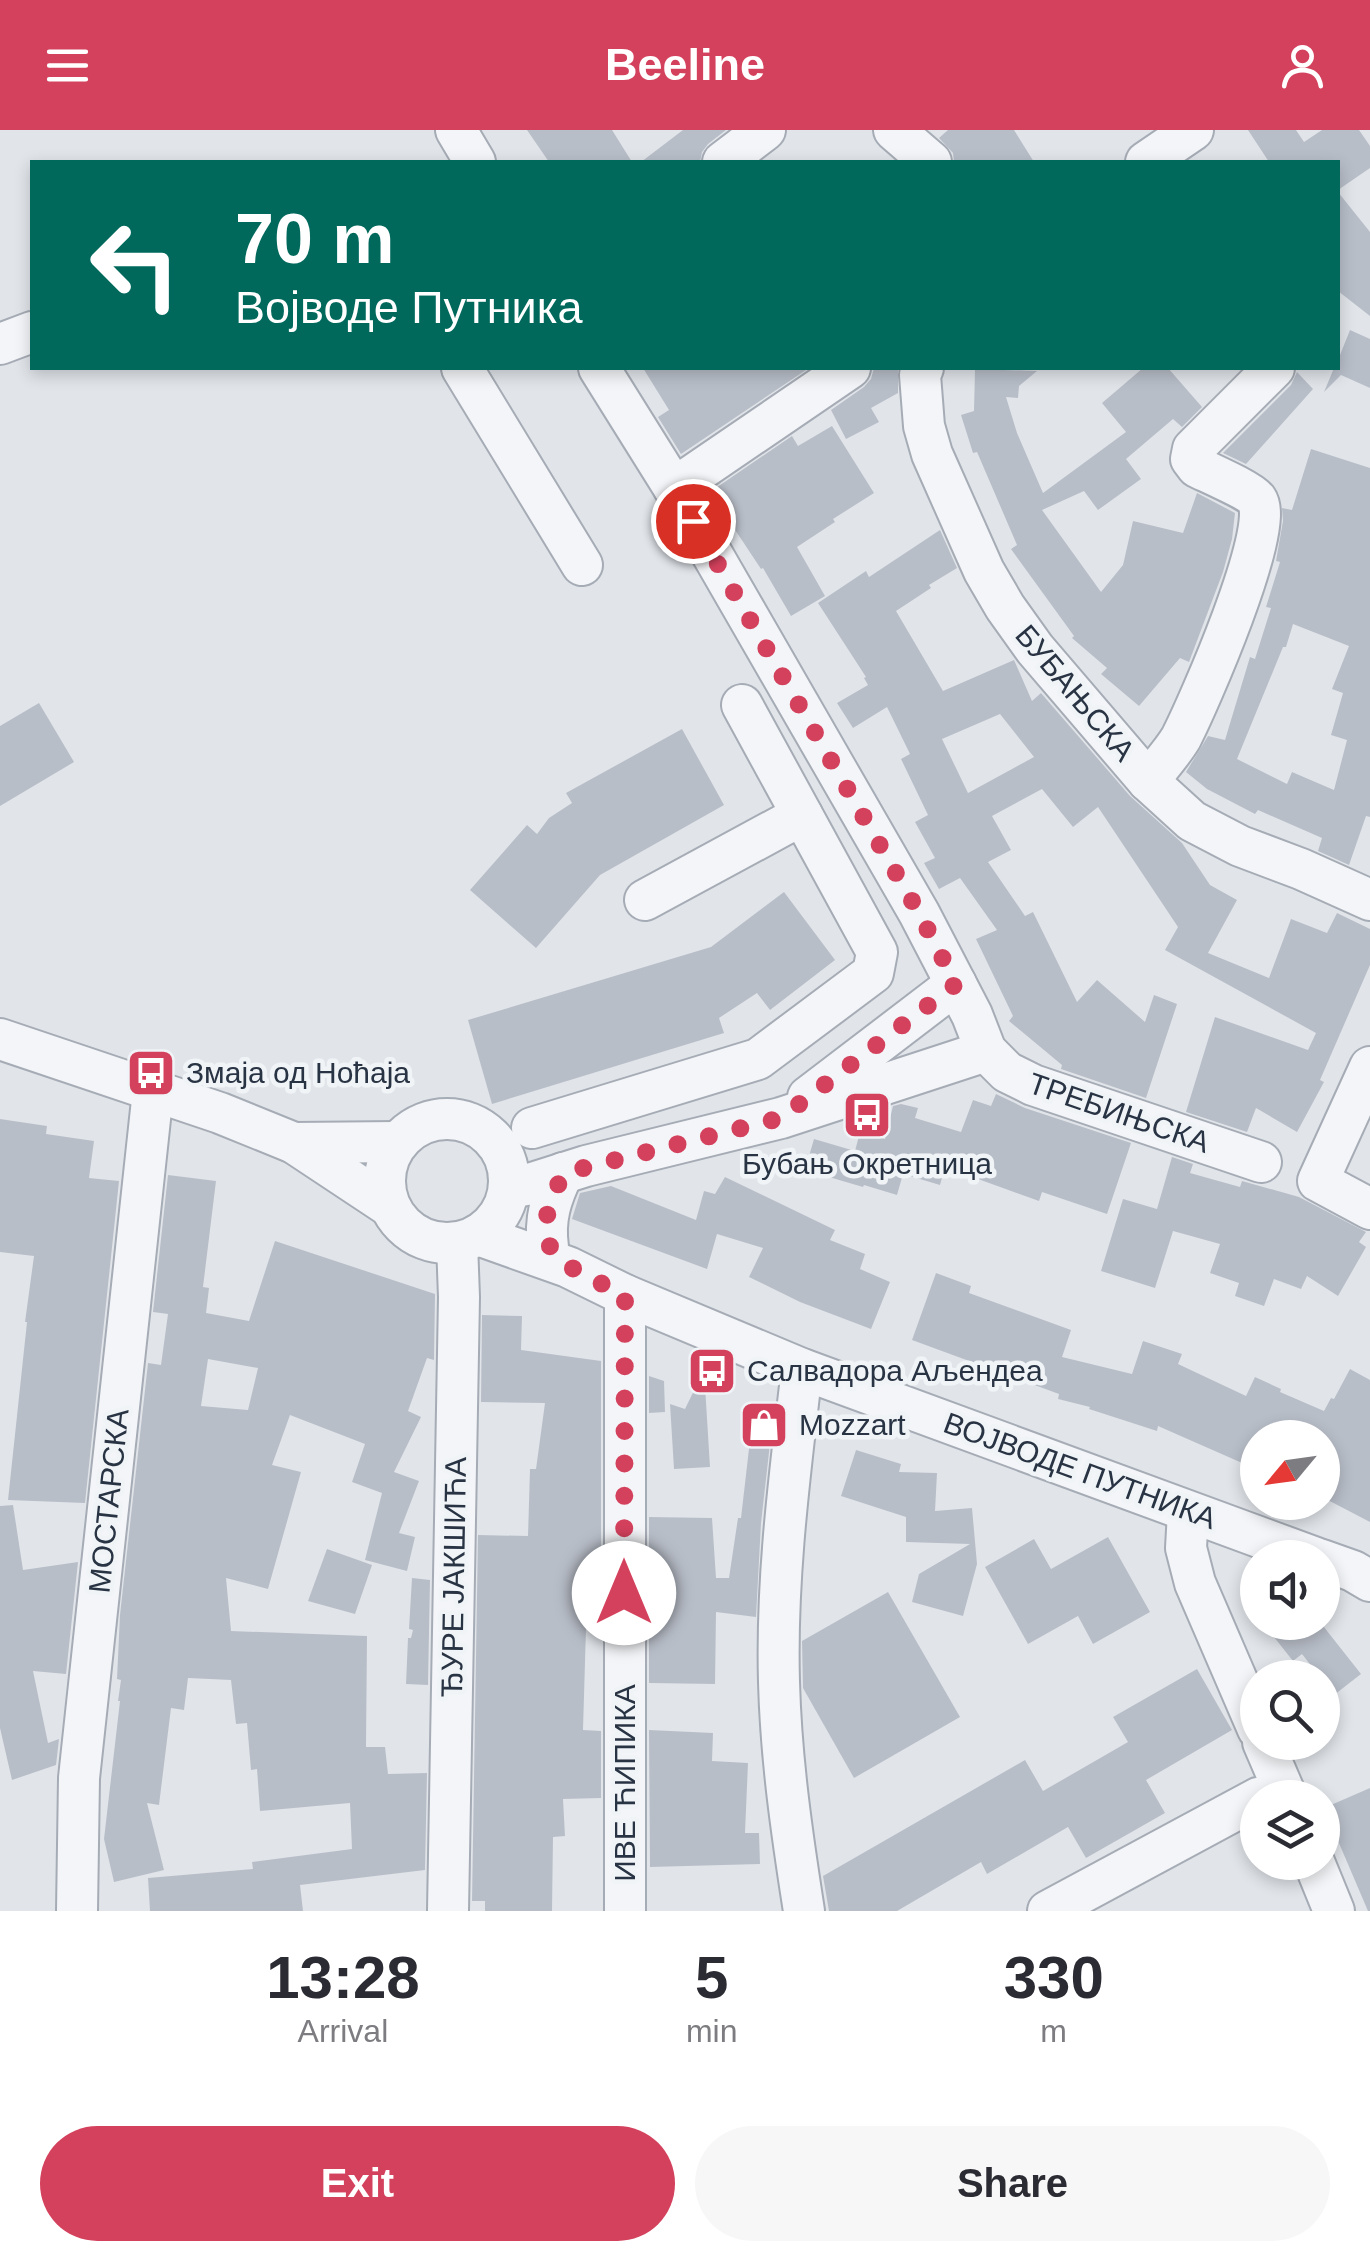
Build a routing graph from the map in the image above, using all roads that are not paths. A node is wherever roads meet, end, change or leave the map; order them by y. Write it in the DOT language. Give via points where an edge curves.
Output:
graph roads {
  1 [pos="456,130"];
  2 [pos="765,130"];
  3 [pos="894,130"];
  4 [pos="1193,130"];
  5 [pos="474,160"];
  6 [pos="727,160"];
  7 [pos="929,160"];
  8 [pos="1149,160"];
  9 [pos="30,333"];
  10 [pos="0,344"];
  11 [pos="463,370"];
  12 [pos="600,370"];
  13 [pos="847,370"];
  14 [pos="922,370"];
  15 [pos="1272,370"];
  16 [pos="674,488"];
  17 [pos="582,566"];
  18 [pos="742,705"];
  19 [pos="1148,781"];
  20 [pos="802,815"];
  21 [pos="645,900"];
  22 [pos="1370,900"];
  23 [pos="956,984"];
  24 [pos="0,1039"];
  25 [pos="986,1051"];
  26 [pos="758,1059"];
  27 [pos="1370,1067"];
  28 [pos="153,1091"];
  29 [pos="781,1118"];
  30 [pos="515,1136"];
  31 [pos="397,1142"];
  32 [pos="294,1143"];
  33 [pos="1261,1162"];
  34 [pos="574,1170"];
  35 [pos="389,1206"];
  36 [pos="1370,1209"];
  37 [pos="487,1218"];
  38 [pos="558,1257"];
  39 [pos="625,1295"];
  40 [pos="802,1369"];
  41 [pos="1188,1512"];
  42 [pos="1346,1563"];
  43 [pos="1240,1687"];
  44 [pos="1240,1810"];
  45 [pos="1321,1880"];
  46 [pos="77,1911"];
  47 [pos="448,1911"];
  48 [pos="625,1911"];
  49 [pos="804,1911"];
  50 [pos="1048,1911"];
  51 [pos="1334,1911"];
  1 -- 5 [label="street"];
  2 -- 6 [label="street"];
  3 -- 7 [label="street"];
  4 -- 8 [label="street"];
  9 -- 10 [label="street"];
  11 -- 17 [label="street"];
  12 -- 16 [label="street"];
  13 -- 16 [label="street"];
  14 -- 19 [label="street, БУБАЊСКА" via="932,454 984,571 1035,650"];
  15 -- 19 [label="street" via="1191,454 1197,467 1254,496 1260,520 1215,663 1178,742"];
  16 -- 23 [label="street"];
  18 -- 20 [label="street"];
  19 -- 22 [label="street, БУБАЊСКА" via="1218,837"];
  20 -- 21 [label="street"];
  20 -- 26 [label="street" via="877,952 874,973"];
  23 -- 25 [label="street"];
  23 -- 29 [label="street"];
  24 -- 28 [label="street, ВОЈВОДЕ ПУТНИКА"];
  25 -- 29 [label="street"];
  25 -- 33 [label="street, ТРЕБИЊСКА" via="1034,1085"];
  26 -- 29 [label="street"];
  26 -- 30 [label="street"];
  27 -- 36 [label="street" via="1318,1181"];
  28 -- 32 [label="street, ВОЈВОДЕ ПУТНИКА"];
  28 -- 46 [label="street, МОСТАРСКА" via="79,1778"];
  29 -- 34 [label="street"];
  30 -- 31 [label="street, ВОЈВОДЕ ПУТНИКА" via="448,1118 428,1120"];
  30 -- 34 [label="street"];
  30 -- 37 [label="street"];
  31 -- 32 [label="street, ВОЈВОДЕ ПУТНИКА"];
  31 -- 35 [label="street" via="386,1162"];
  32 -- 35 [label="street, ВОЈВОДЕ ПУТНИКА"];
  34 -- 37 [label="street" via="526,1186"];
  34 -- 38 [label="street" via="548,1208 545,1227"];
  35 -- 37 [label="street, ВОЈВОДЕ ПУТНИКА" via="416,1236 436,1243"];
  37 -- 38 [label="street, ВОЈВОДЕ ПУТНИКА"];
  37 -- 47 [label="street, ЂУРЕ ЈАКШИЋА" via="459,1317"];
  38 -- 39 [label="street, ВОЈВОДЕ ПУТНИКА"];
  39 -- 40 [label="street, ВОЈВОДЕ ПУТНИКА"];
  39 -- 48 [label="street, ИВЕ ЋИПИКА"];
  40 -- 41 [label="street, ВОЈВОДЕ ПУТНИКА"];
  40 -- 49 [label="street" via="782,1540 779,1682"];
  41 -- 42 [label="street, ВОЈВОДЕ ПУТНИКА"];
  41 -- 43 [label="street" via="1186,1548 1195,1583"];
  44 -- 50 [label="street"];
  45 -- 51 [label="street"];
}
